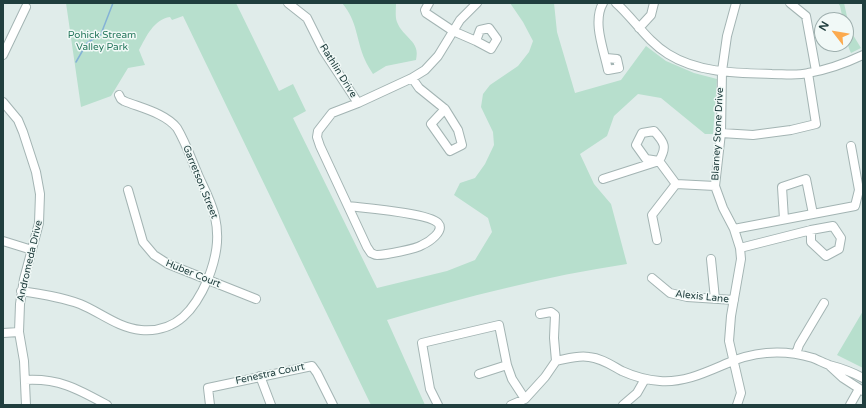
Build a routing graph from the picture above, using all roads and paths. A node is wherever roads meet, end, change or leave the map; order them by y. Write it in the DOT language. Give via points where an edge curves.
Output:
graph roads {
  1 [pos="288,3"];
  2 [pos="429,3"];
  3 [pos="477,3"];
  4 [pos="603,3"];
  5 [pos="616,3"];
  6 [pos="654,3"];
  7 [pos="736,3"];
  8 [pos="790,3"];
  9 [pos="26,7"];
  10 [pos="639,28"];
  11 [pos="453,31"];
  12 [pos="476,41"];
  13 [pos="3,55"];
  14 [pos="863,55"];
  15 [pos="606,58"];
  16 [pos="722,71"];
  17 [pos="812,72"];
  18 [pos="412,78"];
  19 [pos="119,95"];
  20 [pos="3,102"];
  21 [pos="358,103"];
  22 [pos="445,109"];
  23 [pos="721,134"];
  24 [pos="851,146"];
  25 [pos="603,179"];
  26 [pos="676,184"];
  27 [pos="715,186"];
  28 [pos="128,190"];
  29 [pos="348,206"];
  30 [pos="813,214"];
  31 [pos="784,219"];
  32 [pos="734,229"];
  33 [pos="811,230"];
  34 [pos="657,240"];
  35 [pos="3,241"];
  36 [pos="740,248"];
  37 [pos="32,250"];
  38 [pos="711,260"];
  39 [pos="652,278"];
  40 [pos="207,280"];
  41 [pos="21,291"];
  42 [pos="256,299"];
  43 [pos="715,299"];
  44 [pos="734,300"];
  45 [pos="824,303"];
  46 [pos="540,314"];
  47 [pos="19,332"];
  48 [pos="3,333"];
  49 [pos="796,354"];
  50 [pos="556,361"];
  51 [pos="734,361"];
  52 [pos="828,364"];
  53 [pos="506,365"];
  54 [pos="479,374"];
  55 [pos="260,376"];
  56 [pos="863,378"];
  57 [pos="645,379"];
  58 [pos="25,380"];
  59 [pos="861,390"];
  60 [pos="524,399"];
  61 [pos="26,405"];
  62 [pos="107,405"];
  63 [pos="210,405"];
  64 [pos="270,405"];
  65 [pos="333,405"];
  66 [pos="438,405"];
  67 [pos="511,405"];
  68 [pos="623,405"];
  69 [pos="737,405"];
  70 [pos="850,405"];
  1 -- 21 [label="street, Rathlin Drive" via="307,18 323,50"];
  2 -- 11 [label="street" via="426,13"];
  3 -- 11 [label="street"];
  4 -- 15 [label="street" via="600,8 599,29 600,44"];
  5 -- 10 [label="street"];
  6 -- 10 [label="street" via="652,15"];
  7 -- 16 [label="street, Blarney Stone Drive" via="727,36"];
  8 -- 17 [label="street" via="806,16"];
  9 -- 13 [label="street"];
  10 -- 16 [label="street" via="658,48 680,60 694,66"];
  11 -- 12 [label="street"];
  11 -- 18 [label="street" via="438,56 425,70"];
  14 -- 17 [label="street"];
  16 -- 17 [label="street"];
  16 -- 23 [label="street, Blarney Stone Drive"];
  17 -- 23 [label="street" via="816,124 753,136"];
  18 -- 21 [label="street"];
  18 -- 22 [label="street" via="419,88"];
  19 -- 40 [label="street, Garretson Street" via="124,101 174,123 179,131 215,218 218,234 216,252"];
  20 -- 37 [label="street, Andromeda Drive" via="18,120 36,172 40,212"];
  21 -- 29 [label="street" via="332,113 318,131 317,137"];
  22 -- 22 [label="street" via="431,124 450,151 462,145 458,130"];
  23 -- 27 [label="street, Blarney Stone Drive"];
  24 -- 30 [label="street" via="859,190 855,206"];
  25 -- 26 [label="street" via="659,161"];
  26 -- 27 [label="street"];
  26 -- 34 [label="street" via="652,215"];
  27 -- 32 [label="street, Blarney Stone Drive"];
  28 -- 40 [label="street, Huber Court" via="139,231 147,248 162,262"];
  29 -- 29 [label="street" via="431,218 440,227 437,234 424,245 377,255 369,251"];
  30 -- 31 [label="street"];
  30 -- 31 [label="street" via="806,179 782,187"];
  31 -- 32 [label="street"];
  32 -- 36 [label="street, Blarney Stone Drive"];
  33 -- 36 [label="street"];
  35 -- 37 [label="street"];
  36 -- 44 [label="street, Blarney Stone Drive" via="741,259"];
  37 -- 41 [label="street, Andromeda Drive"];
  38 -- 43 [label="street"];
  39 -- 43 [label="street, Alexis Lane" via="670,294"];
  40 -- 41 [label="street, Garretson Street" via="196,304 184,316 170,325 149,330 120,324 66,299"];
  40 -- 42 [label="street, Huber Court"];
  41 -- 47 [label="street, Andromeda Drive"];
  43 -- 44 [label="street, Alexis Lane"];
  44 -- 51 [label="street, Blarney Stone Drive" via="729,341"];
  45 -- 49 [label="street"];
  46 -- 50 [label="street" via="551,312 555,315"];
  47 -- 48 [label="street"];
  47 -- 58 [label="street, Andromeda Drive"];
  49 -- 51 [label="street" via="760,354"];
  49 -- 52 [label="street"];
  50 -- 57 [label="street" via="580,356 591,357"];
  50 -- 60 [label="street"];
  51 -- 57 [label="street" via="687,379"];
  51 -- 69 [label="street, Blarney Stone Drive" via="741,393"];
  52 -- 56 [label="street"];
  52 -- 59 [label="street"];
  53 -- 54 [label="street"];
  53 -- 60 [label="street"];
  53 -- 66 [label="street" via="500,325 422,343 430,389"];
  55 -- 63 [label="street, Fenestra Court" via="208,388"];
  55 -- 64 [label="street"];
  55 -- 65 [label="street, Fenestra Court" via="312,366"];
  57 -- 68 [label="street" via="637,393"];
  58 -- 61 [label="street, Andromeda Drive"];
  58 -- 62 [label="street" via="57,381"];
  59 -- 70 [label="street"];
  60 -- 67 [label="street"];
}
